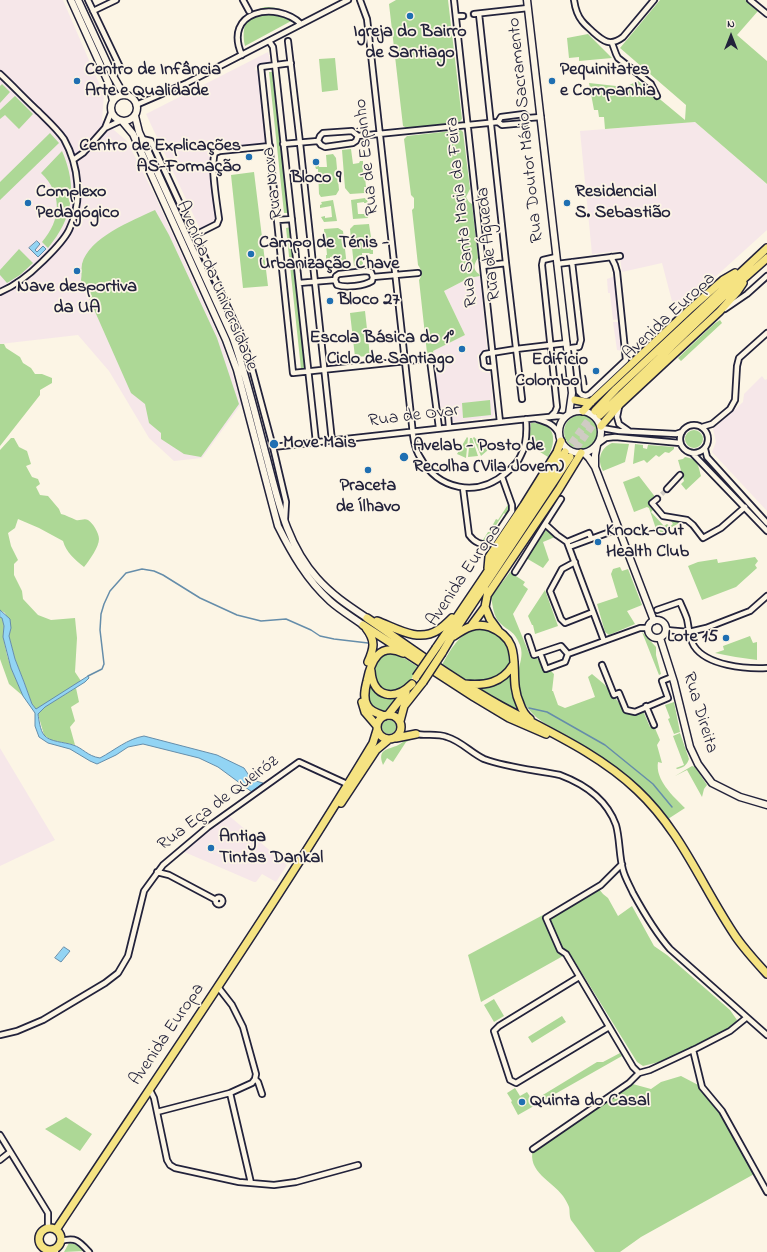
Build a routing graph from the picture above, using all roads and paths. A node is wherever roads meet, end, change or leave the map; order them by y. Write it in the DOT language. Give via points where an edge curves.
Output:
graph roads {
  1 [pos="71,0"];
  2 [pos="78,0"];
  3 [pos="88,0"];
  4 [pos="116,0"];
  5 [pos="242,0"];
  6 [pos="348,0"];
  7 [pos="360,0"];
  8 [pos="454,0"];
  9 [pos="527,0"];
  10 [pos="574,0"];
  11 [pos="654,0"];
  12 [pos="750,0"];
  13 [pos="254,7"];
  14 [pos="528,8"];
  15 [pos="289,10"];
  16 [pos="93,11"];
  17 [pos="249,11"];
  18 [pos="767,14"];
  19 [pos="456,16"];
  20 [pos="463,16"];
  21 [pos="301,24"];
  22 [pos="269,41"];
  23 [pos="288,41"];
  24 [pos="612,42"];
  25 [pos="242,55"];
  26 [pos="291,63"];
  27 [pos="275,64"];
  28 [pos="0,74"];
  29 [pos="113,76"];
  30 [pos="124,95"];
  31 [pos="657,96"];
  32 [pos="113,101"];
  33 [pos="136,105"];
  34 [pos="111,113"];
  35 [pos="135,116"];
  36 [pos="541,117"];
  37 [pos="528,118"];
  38 [pos="122,122"];
  39 [pos="498,122"];
  40 [pos="490,123"];
  41 [pos="468,125"];
  42 [pos="105,128"];
  43 [pos="380,134"];
  44 [pos="358,136"];
  45 [pos="142,139"];
  46 [pos="318,141"];
  47 [pos="300,143"];
  48 [pos="283,144"];
  49 [pos="270,146"];
  50 [pos="73,160"];
  51 [pos="292,219"];
  52 [pos="278,220"];
  53 [pos="195,235"];
  54 [pos="767,248"];
  55 [pos="620,256"];
  56 [pos="611,257"];
  57 [pos="767,258"];
  58 [pos="557,261"];
  59 [pos="572,262"];
  60 [pos="506,263"];
  61 [pos="483,266"];
  62 [pos="744,268"];
  63 [pos="418,273"];
  64 [pos="396,275"];
  65 [pos="373,276"];
  66 [pos="747,276"];
  67 [pos="767,276"];
  68 [pos="335,280"];
  69 [pos="315,282"];
  70 [pos="299,283"];
  71 [pos="0,292"];
  72 [pos="720,312"];
  73 [pos="767,333"];
  74 [pos="550,345"];
  75 [pos="569,346"];
  76 [pos="516,349"];
  77 [pos="492,352"];
  78 [pos="405,361"];
  79 [pos="494,367"];
  80 [pos="324,370"];
  81 [pos="309,372"];
  82 [pos="573,396"];
  83 [pos="522,399"];
  84 [pos="590,402"];
  85 [pos="620,404"];
  86 [pos="582,410"];
  87 [pos="436,413"];
  88 [pos="567,416"];
  89 [pos="550,417"];
  90 [pos="535,418"];
  91 [pos="526,419"];
  92 [pos="500,422"];
  93 [pos="712,424"];
  94 [pos="449,427"];
  95 [pos="601,427"];
  96 [pos="702,427"];
  97 [pos="439,428"];
  98 [pos="413,431"];
  99 [pos="629,431"];
  100 [pos="682,432"];
  101 [pos="559,434"];
  102 [pos="708,435"];
  103 [pos="332,441"];
  104 [pos="561,441"];
  105 [pos="316,442"];
  106 [pos="680,443"];
  107 [pos="598,444"];
  108 [pos="273,447"];
  109 [pos="705,449"];
  110 [pos="582,453"];
  111 [pos="693,454"];
  112 [pos="595,467"];
  113 [pos="680,476"];
  114 [pos="502,477"];
  115 [pos="463,488"];
  116 [pos="667,489"];
  117 [pos="561,498"];
  118 [pos="657,499"];
  119 [pos="745,507"];
  120 [pos="755,510"];
  121 [pos="751,514"];
  122 [pos="767,523"];
  123 [pos="544,524"];
  124 [pos="285,525"];
  125 [pos="618,528"];
  126 [pos="767,531"];
  127 [pos="592,538"];
  128 [pos="567,542"];
  129 [pos="569,547"];
  130 [pos="506,554"];
  131 [pos="575,562"];
  132 [pos="488,571"];
  133 [pos="515,572"];
  134 [pos="488,594"];
  135 [pos="767,596"];
  136 [pos="485,607"];
  137 [pos="658,610"];
  138 [pos="593,612"];
  139 [pos="459,613"];
  140 [pos="367,618"];
  141 [pos="654,621"];
  142 [pos="363,624"];
  143 [pos="471,626"];
  144 [pos="648,628"];
  145 [pos="498,630"];
  146 [pos="666,630"];
  147 [pos="689,632"];
  148 [pos="452,636"];
  149 [pos="528,637"];
  150 [pos="660,638"];
  151 [pos="604,641"];
  152 [pos="540,653"];
  153 [pos="568,654"];
  154 [pos="419,661"];
  155 [pos="371,665"];
  156 [pos="514,665"];
  157 [pos="602,665"];
  158 [pos="767,668"];
  159 [pos="672,677"];
  160 [pos="462,683"];
  161 [pos="412,684"];
  162 [pos="646,706"];
  163 [pos="387,716"];
  164 [pos="401,723"];
  165 [pos="654,725"];
  166 [pos="377,728"];
  167 [pos="544,728"];
  168 [pos="416,734"];
  169 [pos="396,738"];
  170 [pos="388,740"];
  171 [pos="574,745"];
  172 [pos="347,784"];
  173 [pos="767,806"];
  174 [pos="303,856"];
  175 [pos="622,864"];
  176 [pos="163,865"];
  177 [pos="157,872"];
  178 [pos="170,875"];
  179 [pos="216,900"];
  180 [pos="767,974"];
  181 [pos="579,977"];
  182 [pos="218,987"];
  183 [pos="746,1018"];
  184 [pos="610,1027"];
  185 [pos="767,1035"];
  186 [pos="0,1036"];
  187 [pos="693,1050"];
  188 [pos="639,1073"];
  189 [pos="255,1079"];
  190 [pos="150,1090"];
  191 [pos="230,1093"];
  192 [pos="262,1094"];
  193 [pos="157,1112"];
  194 [pos="0,1134"];
  195 [pos="533,1149"];
  196 [pos="10,1152"];
  197 [pos="0,1160"];
  198 [pos="358,1165"];
  199 [pos="251,1183"];
  200 [pos="767,1192"];
  201 [pos="48,1228"];
  202 [pos="56,1230"];
  203 [pos="61,1241"];
  204 [pos="45,1250"];
  205 [pos="54,1251"];
  206 [pos="89,1252"];
  1 -- 32 [label="main road" via="109,84"];
  2 -- 29 [label="main road"];
  3 -- 16 [label="street"];
  4 -- 16 [label="street"];
  5 -- 17 [label="street"];
  6 -- 21 [label="street"];
  7 -- 43 [label="street, Rua de Espinho" via="367,19"];
  8 -- 19 [label="street, Rua Santa Maria da Feira"];
  9 -- 14 [label="main road, Rua Doutor Mário Sacramento"];
  10 -- 24 [label="street" via="581,20 602,40"];
  11 -- 24 [label="street" via="623,38"];
  12 -- 18 [label="street"];
  13 -- 17 [label="street"];
  14 -- 36 [label="main road, Rua Doutor Mário Sacramento"];
  14 -- 40 [label="street, Rua de Águeda" via="476,14"];
  15 -- 21 [label="street"];
  16 -- 29 [label="street" via="120,67"];
  17 -- 25 [label="street" via="238,29 237,41"];
  19 -- 20 [label="street"];
  19 -- 41 [label="street, Rua Santa Maria da Feira"];
  21 -- 22 [label="street"];
  22 -- 25 [label="street"];
  22 -- 27 [label="street, Rua Nova" via="273,47"];
  23 -- 26 [label="street, Rua Nova"];
  24 -- 31 [label="street" via="618,58 651,84"];
  25 -- 33 [label="street"];
  26 -- 27 [label="street"];
  26 -- 47 [label="street, Rua Nova"];
  27 -- 48 [label="street, Rua Nova"];
  27 -- 49 [label="street" via="260,67"];
  28 -- 50 [label="street" via="57,130"];
  29 -- 30 [label="main road"];
  30 -- 32 [label="main road"];
  30 -- 33 [label="main road" via="132,98"];
  32 -- 34 [label="main road"];
  33 -- 35 [label="main road"];
  34 -- 38 [label="main road"];
  34 -- 42 [label="street"];
  35 -- 38 [label="main road"];
  35 -- 45 [label="main road, Avenida da Universidade"];
  36 -- 37 [label="street"];
  36 -- 58 [label="main road, Rua Doutor Mário Sacramento"];
  37 -- 39 [label="street" via="525,123 502,125"];
  37 -- 39 [label="street" via="524,114 501,117"];
  38 -- 42 [label="street"];
  38 -- 142 [label="main road, Avenida da Universidade" via="133,134 226,340 237,370 278,526 288,548 312,583 330,601"];
  39 -- 40 [label="street"];
  40 -- 41 [label="street"];
  40 -- 60 [label="street, Rua de Águeda"];
  41 -- 43 [label="street"];
  41 -- 61 [label="street, Rua Santa Maria da Feira"];
  42 -- 50 [label="street" via="83,153"];
  43 -- 44 [label="street"];
  43 -- 64 [label="street, Rua de Espinho"];
  44 -- 46 [label="street" via="352,131 323,133"];
  44 -- 46 [label="street" via="353,144 325,147"];
  45 -- 53 [label="street, Avenida da Universidade" via="151,141"];
  45 -- 124 [label="main road, Avenida da Universidade" via="233,338 244,368"];
  46 -- 47 [label="street"];
  47 -- 48 [label="street"];
  47 -- 69 [label="street, Rua Nova"];
  48 -- 51 [label="street, Rua Nova"];
  49 -- 52 [label="street"];
  49 -- 53 [label="street" via="215,153 219,219 217,224"];
  50 -- 71 [label="street" via="78,186 69,230 28,276"];
  51 -- 52 [label="street"];
  51 -- 70 [label="street, Rua Nova"];
  52 -- 81 [label="street" via="293,373"];
  53 -- 108 [label="street, Avenida da Universidade" via="241,336"];
  54 -- 62 [label="main road, Avenida Europa"];
  55 -- 56 [label="street"];
  56 -- 59 [label="street"];
  56 -- 75 [label="street, Rua Doutor Mário Sacramento" via="616,272 626,360 590,394 582,396 578,392"];
  57 -- 66 [label="main road, Avenida Europa"];
  58 -- 59 [label="street"];
  58 -- 74 [label="street, Rua Doutor Mário Sacramento" via="543,260 542,265"];
  58 -- 75 [label="main road, Rua Doutor Mário Sacramento"];
  59 -- 75 [label="street, Rua Doutor Mário Sacramento" via="581,340 579,347"];
  60 -- 61 [label="street"];
  60 -- 76 [label="street, Rua de Águeda"];
  61 -- 77 [label="street, Rua Santa Maria da Feira"];
  62 -- 66 [label="main road, Avenida Europa" via="616,389 598,413"];
  62 -- 84 [label="main road" via="717,285"];
  63 -- 64 [label="street"];
  64 -- 65 [label="street"];
  64 -- 78 [label="street, Rua de Espinho"];
  65 -- 68 [label="street" via="371,272 339,274"];
  65 -- 68 [label="street" via="368,284 342,286 337,285"];
  66 -- 72 [label="main road"];
  67 -- 72 [label="street" via="747,294"];
  68 -- 69 [label="street"];
  69 -- 70 [label="street"];
  69 -- 80 [label="street, Rua Nova"];
  70 -- 81 [label="street, Rua Nova"];
  72 -- 85 [label="main road"];
  73 -- 93 [label="street" via="739,358 735,400 730,409"];
  74 -- 75 [label="street"];
  74 -- 76 [label="street"];
  74 -- 89 [label="street, Rua Doutor Mário Sacramento" via="557,407"];
  75 -- 82 [label="main road, Rua Doutor Mário Sacramento"];
  76 -- 77 [label="street"];
  76 -- 83 [label="street, Rua de Águeda"];
  77 -- 79 [label="street, Rua Santa Maria da Feira"];
  77 -- 79 [label="street" via="482,357 484,365"];
  78 -- 80 [label="street"];
  78 -- 87 [label="street" via="430,360"];
  78 -- 98 [label="street, Rua de Espinho"];
  79 -- 92 [label="street, Rua Santa Maria da Feira"];
  80 -- 81 [label="street"];
  80 -- 103 [label="street, Rua Nova"];
  81 -- 105 [label="street, Rua Nova"];
  82 -- 84 [label="main road"];
  82 -- 86 [label="main road, Rua Doutor Mário Sacramento"];
  82 -- 88 [label="main road, Rua Doutor Mário Sacramento"];
  84 -- 86 [label="main road"];
  85 -- 95 [label="main road"];
  85 -- 99 [label="street" via="617,417 619,424"];
  86 -- 88 [label="main road"];
  86 -- 95 [label="main road" via="595,416"];
  87 -- 94 [label="street" via="448,415"];
  87 -- 97 [label="street"];
  88 -- 89 [label="street, Rua de Ovar"];
  88 -- 101 [label="main road" via="559,428"];
  89 -- 90 [label="street, Rua de Ovar"];
  90 -- 91 [label="street, Rua de Ovar"];
  90 -- 101 [label="street, Rua de Ovar" via="556,427"];
  91 -- 92 [label="street, Rua de Ovar"];
  91 -- 114 [label="street" via="522,455 516,465"];
  92 -- 94 [label="street, Rua de Ovar"];
  93 -- 96 [label="street"];
  93 -- 102 [label="street"];
  94 -- 97 [label="street, Rua de Ovar"];
  95 -- 99 [label="street" via="614,431"];
  95 -- 107 [label="main road"];
  96 -- 100 [label="street" via="693,425"];
  96 -- 102 [label="street"];
  97 -- 98 [label="street, Rua de Ovar"];
  98 -- 103 [label="street, Rua de Ovar"];
  98 -- 115 [label="street, Rua de Espinho" via="416,448 426,467 443,482"];
  99 -- 100 [label="street" via="676,434"];
  100 -- 106 [label="street"];
  101 -- 104 [label="main road"];
  102 -- 109 [label="street"];
  103 -- 105 [label="street, Rua de Ovar"];
  104 -- 110 [label="main road" via="569,450"];
  104 -- 132 [label="main road" via="524,505 489,557"];
  105 -- 108 [label="street, Rua de Ovar"];
  106 -- 107 [label="street" via="615,437 606,438"];
  106 -- 111 [label="street" via="685,450"];
  107 -- 110 [label="main road"];
  107 -- 112 [label="main road"];
  108 -- 124 [label="street, Avenida da Universidade" via="286,502"];
  109 -- 111 [label="street"];
  109 -- 120 [label="street" via="707,457"];
  110 -- 112 [label="main road"];
  110 -- 134 [label="main road"];
  111 -- 119 [label="street"];
  112 -- 125 [label="main road"];
  113 -- 116 [label="street"];
  114 -- 115 [label="street" via="477,488"];
  114 -- 115 [label="street" via="512,511 490,544 478,543 469,535"];
  117 -- 123 [label="street"];
  118 -- 119 [label="street" via="652,503 663,516 687,520 703,538 721,528"];
  119 -- 121 [label="street"];
  120 -- 121 [label="street"];
  120 -- 122 [label="street"];
  121 -- 126 [label="street"];
  123 -- 128 [label="street"];
  123 -- 133 [label="street"];
  124 -- 140 [label="main road, Avenida da Universidade" via="293,543 317,578 334,595"];
  125 -- 127 [label="street"];
  125 -- 141 [label="main road"];
  127 -- 128 [label="street" via="589,533"];
  127 -- 129 [label="street"];
  128 -- 129 [label="street"];
  129 -- 131 [label="street"];
  130 -- 132 [label="main road, Avenida Europa" via="568,455"];
  130 -- 134 [label="main road"];
  130 -- 148 [label="main road, Avenida Europa"];
  131 -- 138 [label="street"];
  131 -- 138 [label="street" via="562,569 550,591 565,624"];
  132 -- 139 [label="main road, Avenida Europa"];
  134 -- 136 [label="main road"];
  135 -- 147 [label="street" via="750,611"];
  136 -- 143 [label="main road"];
  136 -- 145 [label="main road"];
  137 -- 147 [label="street" via="680,602"];
  138 -- 151 [label="street"];
  139 -- 140 [label="main road" via="438,630 420,635 408,634"];
  139 -- 161 [label="main road, Avenida Europa, bridge"];
  140 -- 160 [label="main road"];
  141 -- 144 [label="main road"];
  141 -- 146 [label="main road" via="662,622"];
  142 -- 154 [label="main road"];
  142 -- 166 [label="main road" via="370,633 373,645 361,694 365,712"];
  143 -- 145 [label="main road" via="485,625"];
  143 -- 148 [label="main road"];
  144 -- 150 [label="main road" via="652,636"];
  144 -- 151 [label="street" via="640,628"];
  145 -- 156 [label="main road" via="508,638 512,646"];
  146 -- 147 [label="street"];
  146 -- 150 [label="main road"];
  147 -- 158 [label="street" via="695,647 709,658 738,667"];
  148 -- 164 [label="main road, Avenida Europa, bridge" via="423,682 404,706"];
  149 -- 152 [label="street" via="534,655"];
  150 -- 159 [label="main road, Rua Direita"];
  151 -- 153 [label="street"];
  152 -- 153 [label="street" via="561,646"];
  152 -- 153 [label="street" via="546,669 565,662"];
  154 -- 155 [label="main road" via="390,650 376,656"];
  154 -- 171 [label="main road" via="509,718"];
  155 -- 161 [label="main road" via="374,685 386,694 400,694"];
  155 -- 163 [label="main road" via="366,687 366,704 372,710"];
  156 -- 160 [label="main road" via="497,681 476,685"];
  156 -- 167 [label="main road" via="514,687 522,710"];
  157 -- 162 [label="street" via="614,695 619,693 626,710 635,712"];
  159 -- 162 [label="street" via="662,681 668,698"];
  159 -- 173 [label="main road, Rua Direita" via="690,747 707,778 740,797"];
  160 -- 167 [label="main road"];
  161 -- 163 [label="main road, Avenida Europa"];
  162 -- 165 [label="street"];
  163 -- 164 [label="main road" via="396,717"];
  163 -- 166 [label="main road, Avenida Europa" via="380,720"];
  164 -- 168 [label="main road"];
  164 -- 169 [label="main road, Avenida Europa" via="401,731"];
  166 -- 170 [label="main road" via="380,736"];
  166 -- 172 [label="main road, Avenida Europa" via="373,742"];
  167 -- 171 [label="main road"];
  168 -- 169 [label="main road"];
  168 -- 175 [label="street" via="447,737 484,759 560,775 592,792 616,825"];
  169 -- 170 [label="main road, Avenida Europa"];
  170 -- 174 [label="main road, Avenida Europa" via="376,750"];
  171 -- 180 [label="main road" via="622,776 655,809 671,829 736,936"];
  172 -- 174 [label="main road, Avenida Europa"];
  172 -- 176 [label="street, Rua Eça de Queiróz" via="299,762 208,827"];
  174 -- 182 [label="main road, Avenida Europa"];
  175 -- 181 [label="street" via="601,885 546,918 560,950 566,954"];
  175 -- 183 [label="street" via="629,885 658,936"];
  176 -- 177 [label="street, Rua Eça de Queiróz"];
  176 -- 178 [label="street"];
  177 -- 178 [label="street"];
  177 -- 186 [label="street, Rua Eça de Queiróz" via="144,891 128,956 118,973 105,984 42,1020"];
  178 -- 179 [label="street"];
  181 -- 184 [label="street"];
  181 -- 184 [label="street" via="499,1026 494,1032 510,1080 516,1084"];
  182 -- 189 [label="street" via="232,1005 243,1027 256,1074"];
  182 -- 190 [label="main road, Avenida Europa"];
  183 -- 185 [label="street"];
  183 -- 187 [label="street" via="730,1031"];
  184 -- 188 [label="street"];
  187 -- 188 [label="street"];
  187 -- 200 [label="street" via="702,1087 722,1111"];
  188 -- 195 [label="street" via="629,1083"];
  189 -- 191 [label="street" via="252,1083"];
  189 -- 192 [label="street"];
  190 -- 193 [label="street"];
  190 -- 202 [label="main road, Avenida Europa"];
  191 -- 193 [label="street"];
  191 -- 199 [label="street"];
  193 -- 199 [label="street" via="170,1165"];
  194 -- 196 [label="street"];
  196 -- 197 [label="street"];
  196 -- 201 [label="street" via="48,1213"];
  198 -- 199 [label="street" via="296,1182 274,1185"];
  201 -- 202 [label="main road"];
  201 -- 204 [label="main road" via="42,1231 39,1237 40,1244"];
  202 -- 203 [label="main road"];
  203 -- 205 [label="main road"];
  203 -- 206 [label="street" via="76,1240"];
  204 -- 205 [label="main road"];
}
